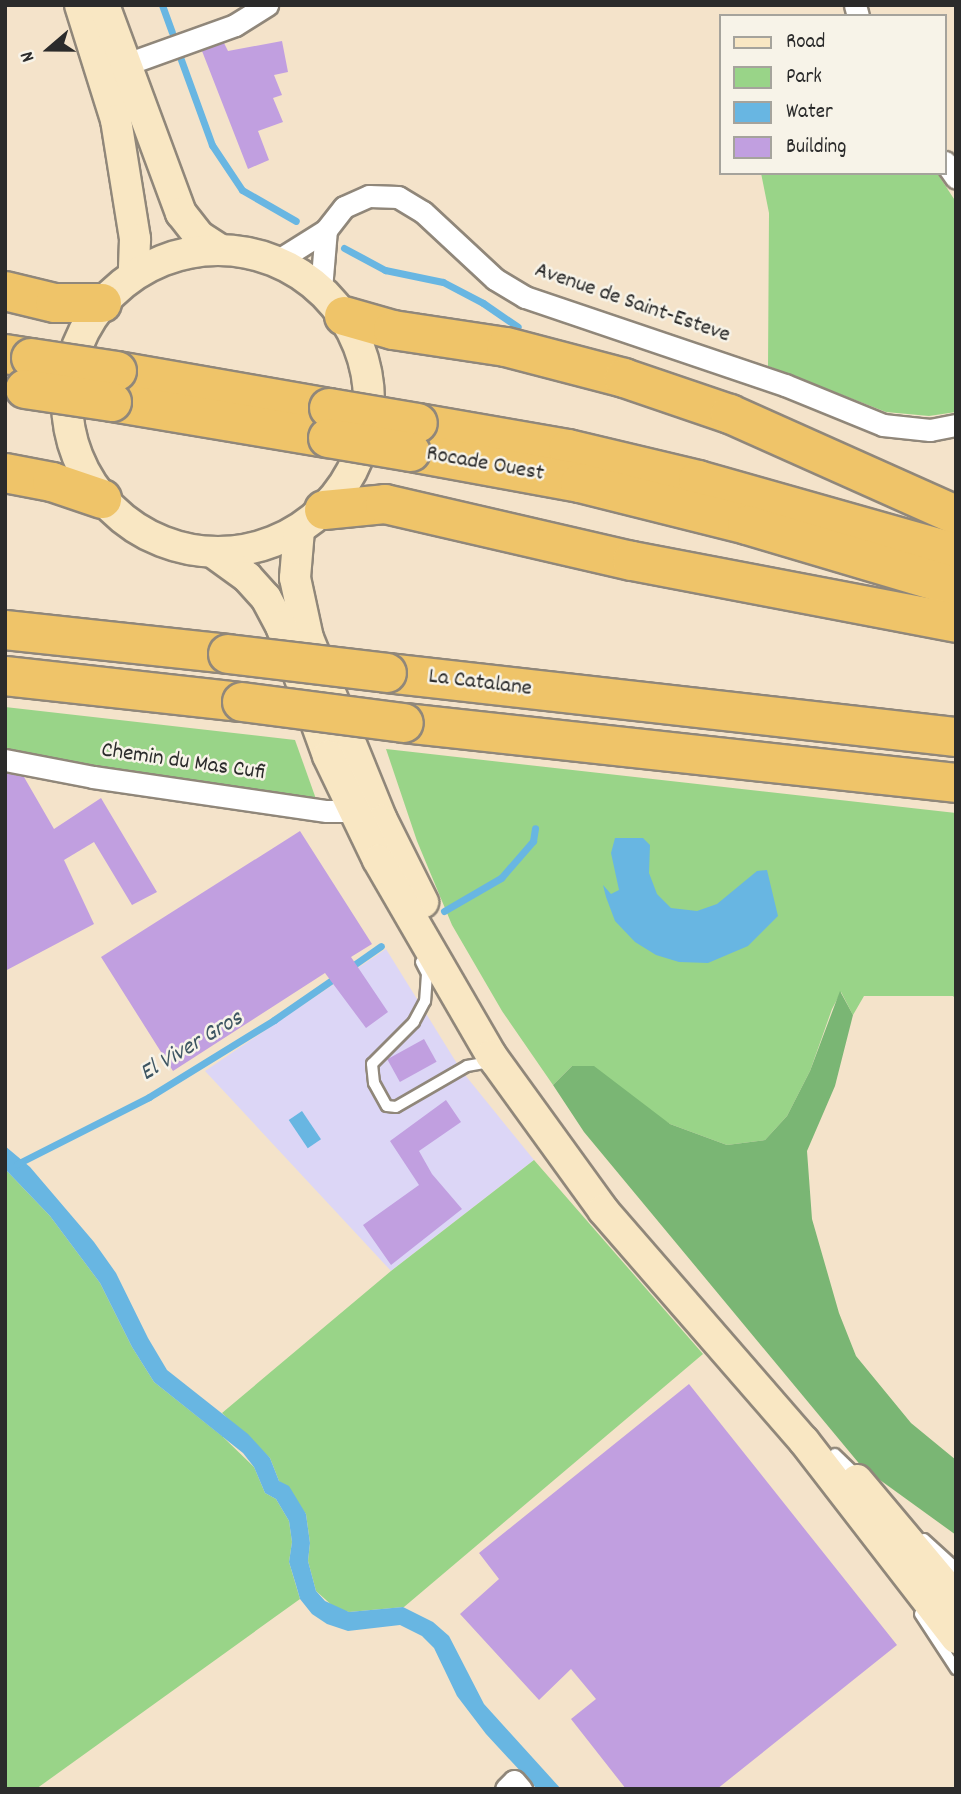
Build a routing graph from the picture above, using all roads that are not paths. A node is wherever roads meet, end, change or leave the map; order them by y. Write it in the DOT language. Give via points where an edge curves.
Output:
graph roads {
  1 [pos="80,5"];
  2 [pos="104,5"];
  3 [pos="267,5"];
  4 [pos="124,65"];
  5 [pos="326,230"];
  6 [pos="219,249"];
  7 [pos="277,261"];
  8 [pos="134,274"];
  9 [pos="5,292"];
  10 [pos="102,303"];
  11 [pos="332,303"];
  12 [pos="17,372"];
  13 [pos="956,425"];
  14 [pos="414,437"];
  15 [pos="5,473"];
  16 [pos="102,499"];
  17 [pos="956,515"];
  18 [pos="311,520"];
  19 [pos="214,553"];
  20 [pos="956,553"];
  21 [pos="956,587"];
  22 [pos="956,623"];
  23 [pos="5,630"];
  24 [pos="5,676"];
  25 [pos="956,737"];
  26 [pos="5,760"];
  27 [pos="956,783"];
  28 [pos="353,811"];
  29 [pos="378,860"];
  30 [pos="603,1210"];
  31 [pos="835,1454"];
  32 [pos="890,1555"];
  33 [pos="956,1568"];
  34 [pos="956,1598"];
  35 [pos="956,1638"];
  36 [pos="956,1669"];
  37 [pos="506,1789"];
  38 [pos="521,1789"];
  1 -- 8 [label="main road" via="116,120 135,239"];
  2 -- 4 [label="main road"];
  3 -- 4 [label="street" via="235,25"];
  4 -- 6 [label="main road" via="181,213 199,236"];
  5 -- 7 [label="street, Avenue de Saint-Esteve"];
  5 -- 11 [label="street"];
  5 -- 13 [label="street, Avenue de Saint-Esteve" via="344,207 369,196 398,197 423,212 495,279 525,297 785,385 883,425 930,430"];
  6 -- 7 [label="main road"];
  6 -- 8 [label="main road" via="174,255"];
  7 -- 11 [label="main road"];
  8 -- 10 [label="main road"];
  9 -- 10 [label="highway" via="55,303"];
  10 -- 16 [label="main road" via="76,348 67,401 76,453"];
  11 -- 17 [label="highway" via="393,330 506,346 624,378 730,414"];
  11 -- 18 [label="main road" via="362,354 369,395 365,437 349,476"];
  12 -- 14 [label="highway, Rocade Ouest, bridge"];
  14 -- 20 [label="highway, Rocade Ouest" via="568,449 698,480"];
  14 -- 21 [label="highway, Rocade Ouest" via="747,525"];
  15 -- 16 [label="highway"];
  16 -- 19 [label="main road" via="142,532 176,547"];
  18 -- 19 [label="main road" via="258,548"];
  18 -- 22 [label="highway" via="385,504 632,561"];
  18 -- 31 [label="main road" via="295,578 307,638 382,820 445,943 572,1141"];
  19 -- 28 [label="main road" via="266,597"];
  23 -- 25 [label="highway, La Catalane, bridge"];
  24 -- 27 [label="highway, La Catalane, bridge"];
  26 -- 28 [label="street, Chemin du Mas Cufi" via="93,777"];
  28 -- 29 [label="main road"];
  29 -- 30 [label="main road" via="491,1055"];
  29 -- 30 [label="lane" via="427,974 425,1001 414,1022 372,1064 374,1083 387,1106 396,1107 467,1066 484,1063 572,1181"];
  30 -- 32 [label="main road" via="804,1441"];
  31 -- 33 [label="lane"];
  31 -- 34 [label="main road"];
  32 -- 35 [label="main road"];
  32 -- 36 [label="lane" via="907,1593"];
  37 -- 38 [label="street" via="514,1781"];
}
